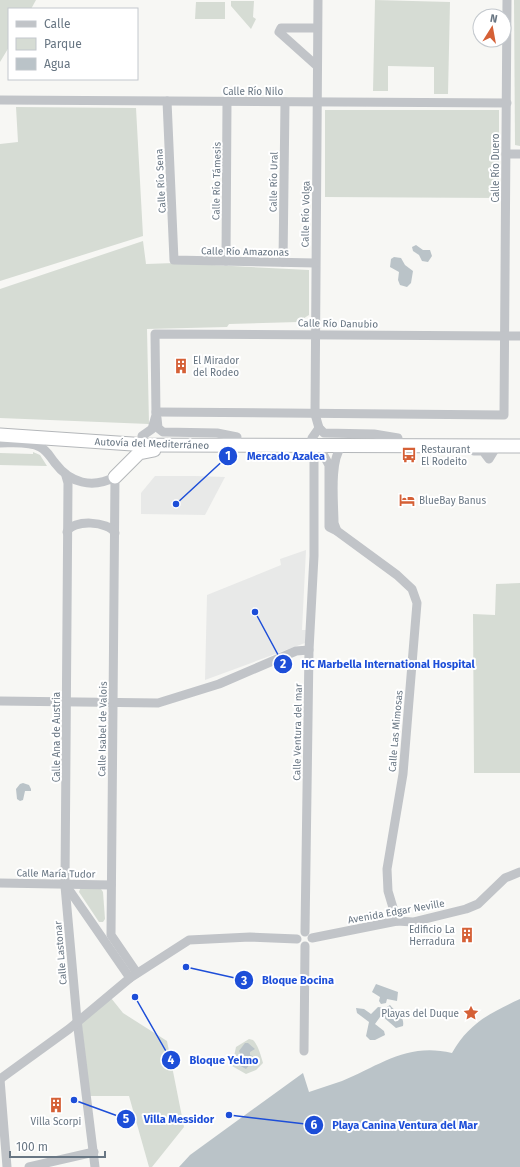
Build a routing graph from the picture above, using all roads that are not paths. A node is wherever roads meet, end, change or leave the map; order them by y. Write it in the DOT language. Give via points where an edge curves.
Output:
graph roads {
  1 [pos="318,0"];
  2 [pos="507,0"];
  3 [pos="317,28"];
  4 [pos="317,66"];
  5 [pos="0,100"];
  6 [pos="167,101"];
  7 [pos="227,101"];
  8 [pos="285,102"];
  9 [pos="317,102"];
  10 [pos="507,103"];
  11 [pos="506,154"];
  12 [pos="520,154"];
  13 [pos="174,260"];
  14 [pos="226,261"];
  15 [pos="283,262"];
  16 [pos="315,263"];
  17 [pos="315,334"];
  18 [pos="506,336"];
  19 [pos="520,336"];
  20 [pos="156,414"];
  21 [pos="315,414"];
  22 [pos="0,427"];
  23 [pos="316,433"];
  24 [pos="0,435"];
  25 [pos="142,436"];
  26 [pos="237,437"];
  27 [pos="520,437"];
  28 [pos="0,443"];
  29 [pos="194,446"];
  30 [pos="290,446"];
  31 [pos="342,446"];
  32 [pos="520,446"];
  33 [pos="314,461"];
  34 [pos="331,475"];
  35 [pos="66,476"];
  36 [pos="314,476"];
  37 [pos="115,477"];
  38 [pos="67,532"];
  39 [pos="115,533"];
  40 [pos="309,650"];
  41 [pos="0,701"];
  42 [pos="67,701"];
  43 [pos="113,703"];
  44 [pos="520,872"];
  45 [pos="0,883"];
  46 [pos="65,884"];
  47 [pos="111,885"];
  48 [pos="398,921"];
  49 [pos="309,935"];
  50 [pos="107,937"];
  51 [pos="297,939"];
  52 [pos="305,946"];
  53 [pos="133,976"];
  54 [pos="77,1020"];
  55 [pos="304,1051"];
  56 [pos="0,1079"];
  57 [pos="94,1152"];
  58 [pos="7,1167"];
  59 [pos="29,1167"];
  60 [pos="95,1167"];
  1 -- 3 [label="street, Calle Río Volga"];
  2 -- 10 [label="street, Calle Río Duero"];
  3 -- 4 [label="street, Calle Río Volga"];
  3 -- 4 [label="street" via="281,28 279,32"];
  4 -- 9 [label="street, Calle Río Volga"];
  5 -- 6 [label="street, Calle Río Nilo"];
  6 -- 7 [label="street, Calle Río Nilo"];
  6 -- 13 [label="street, Calle Río Sena"];
  7 -- 8 [label="street, Calle Río Nilo"];
  7 -- 14 [label="street, Calle Río Támesis"];
  8 -- 9 [label="street, Calle Río Nilo"];
  8 -- 15 [label="street, Calle Río Ural"];
  9 -- 10 [label="street, Calle Río Nilo"];
  9 -- 16 [label="street, Calle Río Volga"];
  10 -- 11 [label="street, Calle Río Duero"];
  11 -- 12 [label="street"];
  11 -- 18 [label="street, Calle Río Duero"];
  13 -- 14 [label="street, Calle Río Amazonas"];
  14 -- 15 [label="street, Calle Río Amazonas"];
  15 -- 16 [label="street, Calle Río Amazonas"];
  16 -- 17 [label="street, Calle Río Volga"];
  17 -- 18 [label="street, Calle Río Danubio"];
  17 -- 20 [label="street, Calle Río Danubio" via="155,334"];
  17 -- 21 [label="street, Calle Río Volga"];
  18 -- 19 [label="street, Calle Río Danubio"];
  18 -- 21 [label="street, Calle Río Duero" via="504,415"];
  20 -- 21 [label="street"];
  20 -- 25 [label="street" via="152,429"];
  20 -- 26 [label="street" via="158,428 162,432 217,433"];
  21 -- 23 [label="street, Calle Río Volga"];
  22 -- 25 [label="highway, Autovía del Mediterráneo"];
  23 -- 26 [label="highway, Autovía del Mediterráneo"];
  23 -- 27 [label="highway, Autovía del Mediterráneo" via="398,438"];
  24 -- 29 [label="highway, Autovía del Mediterráneo"];
  25 -- 26 [label="highway, Autovía del Mediterráneo"];
  28 -- 35 [label="street" via="39,446 48,453"];
  29 -- 30 [label="highway, Autovía del Mediterráneo"];
  29 -- 37 [label="highway" via="178,450 142,452 134,456"];
  30 -- 31 [label="highway, Autovía del Mediterráneo"];
  30 -- 34 [label="street, Calle Las Mimosas" via="323,454"];
  31 -- 32 [label="highway, Autovía del Mediterráneo"];
  31 -- 34 [label="street, Calle Las Mimosas" via="336,456"];
  33 -- 36 [label="street, Calle Ventura del mar"];
  34 -- 36 [label="street"];
  34 -- 48 [label="street, Calle Las Mimosas" via="331,508 337,531 397,575 412,589 417,603 403,774 387,869 388,891"];
  35 -- 37 [label="street" via="92,484"];
  35 -- 38 [label="street, Calle Ana de Austria"];
  36 -- 40 [label="street, Calle Ventura del mar" via="314,556"];
  37 -- 39 [label="street, Calle Isabel de Valois"];
  38 -- 39 [label="street" via="70,526 76,524 103,524"];
  38 -- 42 [label="street, Calle Ana de Austria"];
  39 -- 43 [label="street, Calle Isabel de Valois"];
  40 -- 43 [label="street" via="296,651 219,684 158,703"];
  40 -- 49 [label="street, Calle Ventura del mar"];
  41 -- 42 [label="street"];
  42 -- 43 [label="street"];
  42 -- 46 [label="street, Calle Ana de Austria"];
  43 -- 47 [label="street, Calle Isabel de Valois"];
  44 -- 48 [label="street, Avenida Edgar Neville" via="505,878 478,904 466,909 414,922"];
  45 -- 46 [label="street, Calle María Tudor"];
  46 -- 47 [label="street, Calle María Tudor"];
  46 -- 50 [label="street"];
  46 -- 54 [label="street, Calle Lastonar"];
  47 -- 50 [label="street, Calle Isabel de Valois"];
  48 -- 49 [label="street, Avenida Edgar Neville"];
  49 -- 51 [label="street" via="301,933"];
  49 -- 52 [label="street" via="311,943"];
  50 -- 53 [label="street"];
  51 -- 52 [label="street"];
  51 -- 53 [label="street" via="195,939 185,942"];
  52 -- 55 [label="street"];
  53 -- 54 [label="street"];
  54 -- 56 [label="street" via="69,1029"];
  54 -- 57 [label="street, Calle Lastonar"];
  56 -- 58 [label="street"];
  57 -- 59 [label="street"];
  57 -- 60 [label="street, Calle Lastonar"];
}
